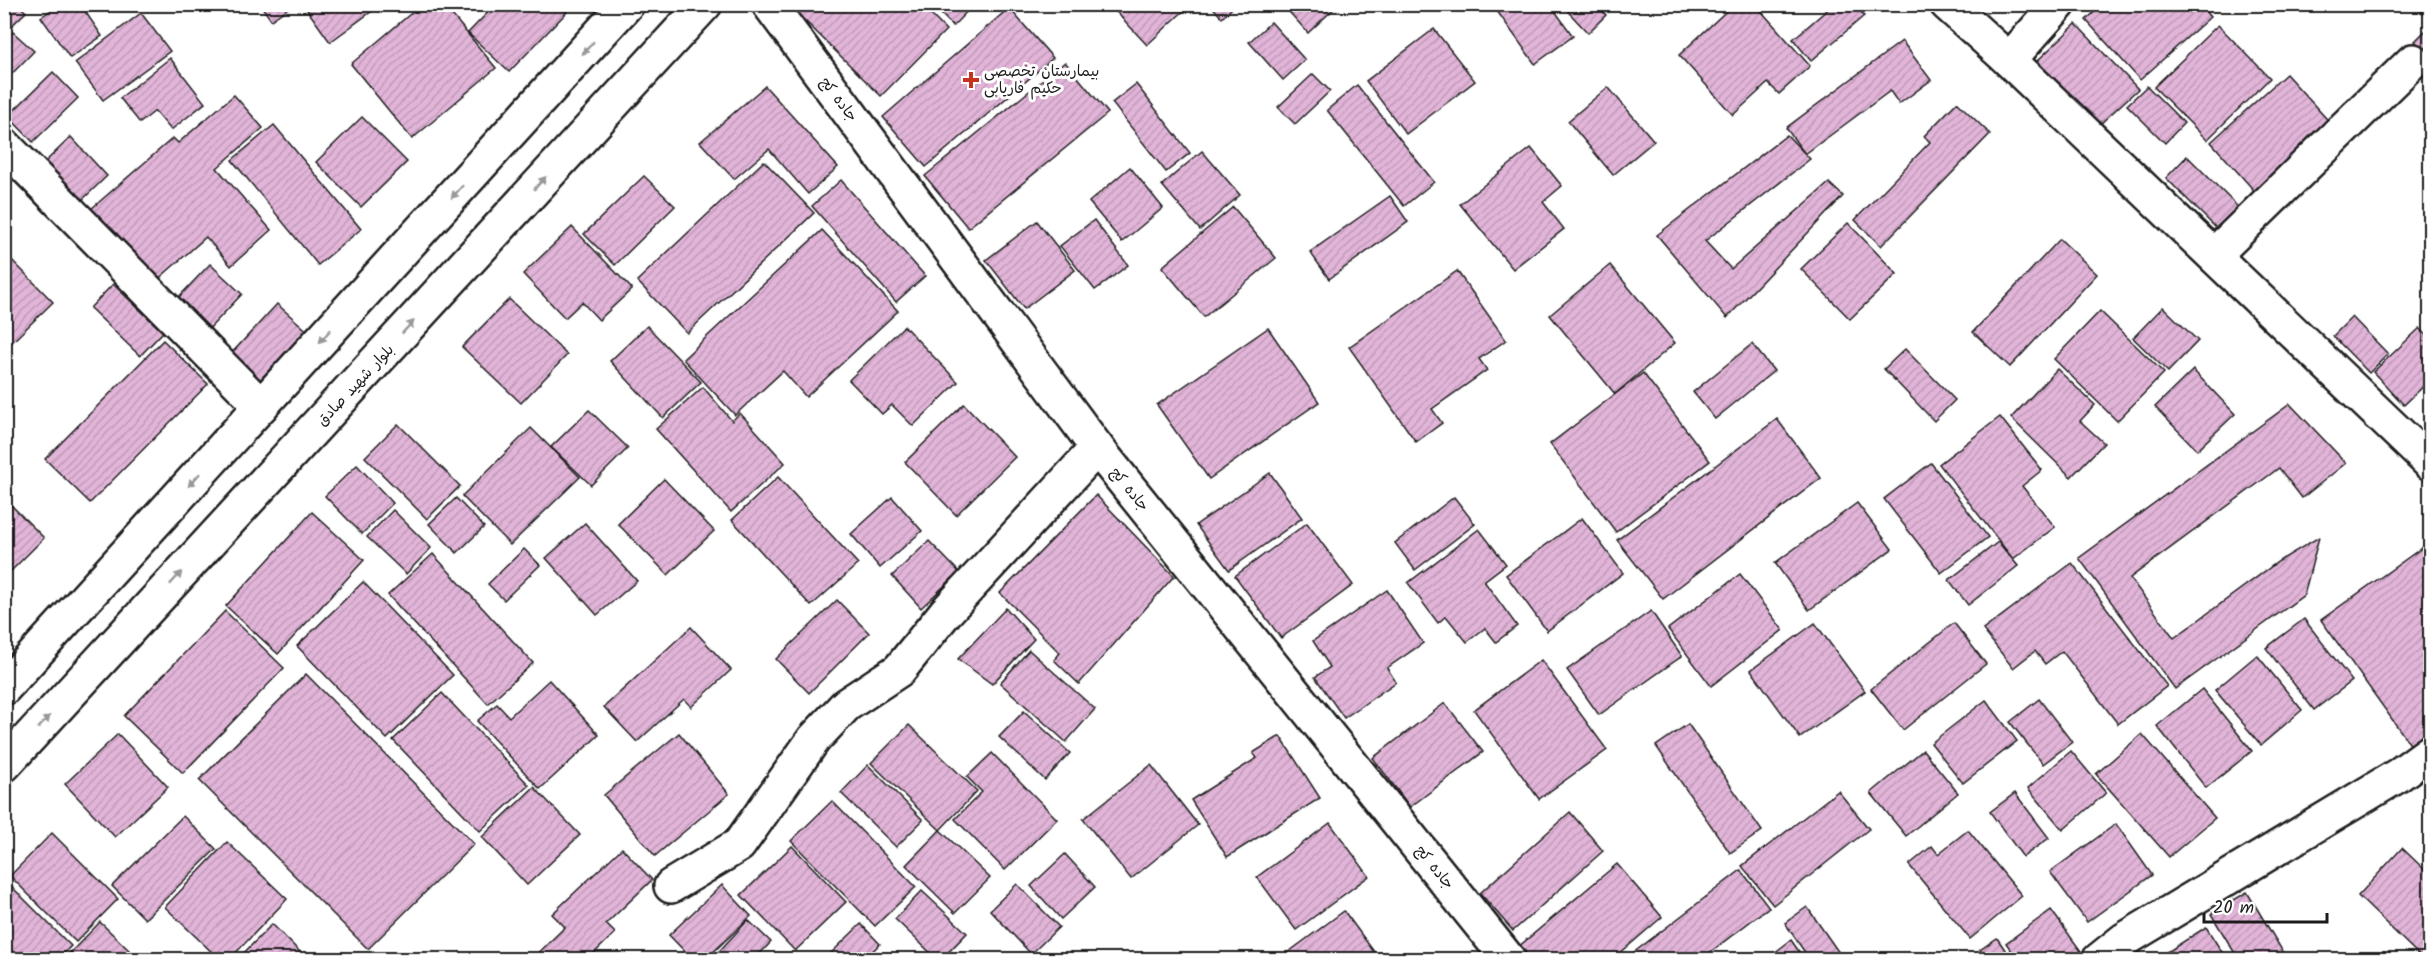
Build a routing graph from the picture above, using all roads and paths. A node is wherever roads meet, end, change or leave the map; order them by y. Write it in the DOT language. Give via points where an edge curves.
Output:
graph roads {
  1 [pos="627,4"];
  2 [pos="705,4"];
  3 [pos="769,4"];
  4 [pos="1947,4"];
  5 [pos="2059,4"];
  6 [pos="2009,60"];
  7 [pos="2413,61"];
  8 [pos="4,145"];
  9 [pos="2214,255"];
  10 [pos="261,406"];
  11 [pos="1097,448"];
  12 [pos="2430,463"];
  13 [pos="4,688"];
  14 [pos="2430,752"];
  15 [pos="4,765"];
  16 [pos="671,886"];
  17 [pos="2119,953"];
  18 [pos="1509,960"];
  1 -- 10 [label="street, one-way"];
  15 -- 2 [label="street, بلوار شهید صادق, one-way"];
  3 -- 11 [label="street, جاده کج"];
  4 -- 6 [label="street"];
  5 -- 6 [label="street"];
  6 -- 9 [label="street"];
  7 -- 9 [label="street"];
  8 -- 10 [label="street"];
  9 -- 12 [label="street"];
  10 -- 13 [label="street, one-way"];
  11 -- 16 [label="street" via="945,613 899,670 846,705 814,739 739,845"];
  11 -- 18 [label="street, جاده کج"];
  14 -- 17 [label="street"];
}
